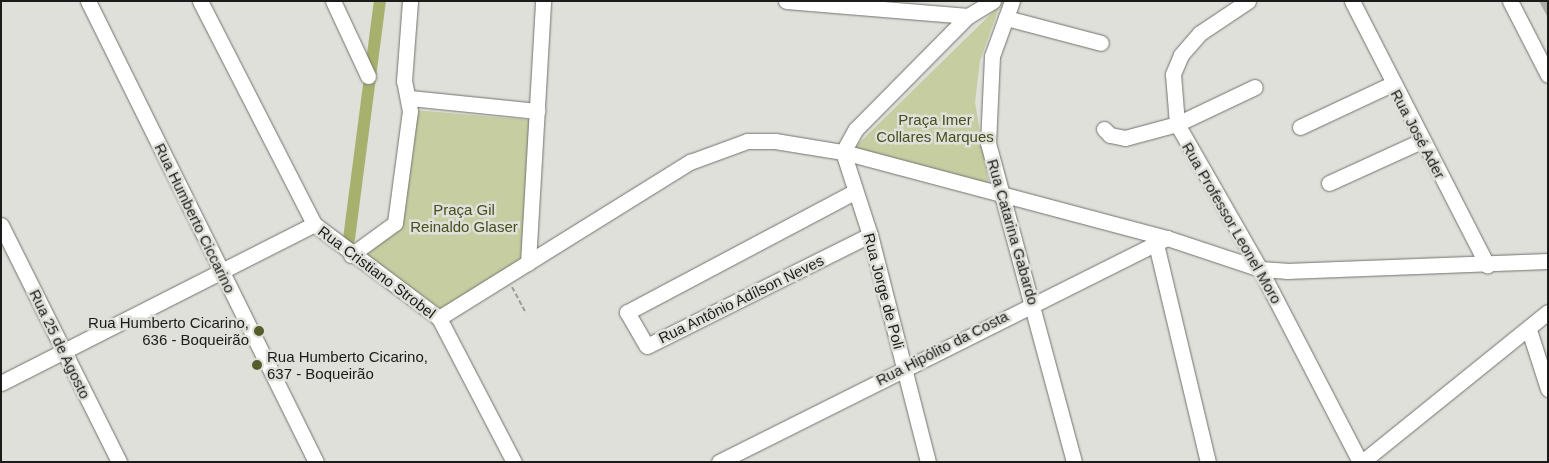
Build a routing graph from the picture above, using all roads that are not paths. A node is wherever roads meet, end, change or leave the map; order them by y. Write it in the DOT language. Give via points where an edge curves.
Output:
graph roads {
  1 [pos="88,1"];
  2 [pos="200,1"];
  3 [pos="333,1"];
  4 [pos="410,1"];
  5 [pos="543,1"];
  6 [pos="786,1"];
  7 [pos="993,1"];
  8 [pos="1012,1"];
  9 [pos="1248,1"];
  10 [pos="1352,1"];
  11 [pos="1510,1"];
  12 [pos="812,2"];
  13 [pos="968,16"];
  14 [pos="1006,18"];
  15 [pos="1101,43"];
  16 [pos="368,76"];
  17 [pos="1548,76"];
  18 [pos="1392,84"];
  19 [pos="1255,87"];
  20 [pos="410,98"];
  21 [pos="537,111"];
  22 [pos="1177,124"];
  23 [pos="1300,127"];
  24 [pos="1104,130"];
  25 [pos="1421,140"];
  26 [pos="843,152"];
  27 [pos="1329,183"];
  28 [pos="854,192"];
  29 [pos="1005,198"];
  30 [pos="314,224"];
  31 [pos="1,225"];
  32 [pos="870,235"];
  33 [pos="1161,241"];
  34 [pos="351,254"];
  35 [pos="1548,261"];
  36 [pos="528,263"];
  37 [pos="1487,265"];
  38 [pos="1260,269"];
  39 [pos="222,271"];
  40 [pos="1033,302"];
  41 [pos="1548,312"];
  42 [pos="439,318"];
  43 [pos="1529,330"];
  44 [pos="64,351"];
  45 [pos="905,368"];
  46 [pos="1,383"];
  47 [pos="1548,389"];
  48 [pos="119,462"];
  49 [pos="316,462"];
  50 [pos="514,462"];
  51 [pos="720,462"];
  52 [pos="928,462"];
  53 [pos="1074,462"];
  54 [pos="1208,462"];
  55 [pos="1361,462"];
  1 -- 39 [label="street, Rua Humberto Ciccarino"];
  2 -- 30 [label="street, Rua Cristiano Strobel"];
  3 -- 16 [label="street"];
  4 -- 20 [label="street" via="404,81"];
  5 -- 21 [label="street"];
  6 -- 12 [label="street"];
  7 -- 13 [label="street"];
  8 -- 14 [label="street, Rua Catarina Gabardo"];
  9 -- 22 [label="street, Rua Professor Leonel Moro" via="1200,33 1181,55 1173,74"];
  10 -- 18 [label="street, Rua José Ader"];
  11 -- 17 [label="street"];
  12 -- 13 [label="street"];
  13 -- 26 [label="street" via="856,128"];
  14 -- 15 [label="street"];
  14 -- 29 [label="street, Rua Catarina Gabardo" via="992,56 987,104 988,143"];
  18 -- 23 [label="street"];
  18 -- 25 [label="street, Rua José Ader"];
  19 -- 22 [label="street"];
  20 -- 21 [label="street"];
  20 -- 34 [label="street" via="395,223"];
  21 -- 36 [label="street"];
  22 -- 24 [label="street" via="1125,138 1110,135"];
  22 -- 38 [label="street, Rua Professor Leonel Moro"];
  25 -- 27 [label="street"];
  25 -- 37 [label="street, Rua José Ader"];
  26 -- 28 [label="street, Rua Jorge de Poli"];
  26 -- 29 [label="street"];
  26 -- 36 [label="street" via="776,141 747,141 721,149 690,162"];
  28 -- 32 [label="street, Rua Jorge de Poli"];
  28 -- 32 [label="street, Rua Antônio Adílson Neves" via="627,312 647,346"];
  29 -- 33 [label="street"];
  29 -- 40 [label="street, Rua Catarina Gabardo"];
  30 -- 34 [label="street, Rua Cristiano Strobel"];
  30 -- 39 [label="street"];
  31 -- 44 [label="street, Rua 25 de Agosto"];
  32 -- 45 [label="street, Rua Jorge de Poli"];
  33 -- 38 [label="street"];
  33 -- 40 [label="street, Rua Hipólito da Costa"];
  33 -- 54 [label="street"];
  34 -- 42 [label="street, Rua Cristiano Strobel"];
  35 -- 37 [label="street"];
  36 -- 42 [label="street"];
  37 -- 38 [label="street"];
  38 -- 55 [label="street, Rua Professor Leonel Moro"];
  39 -- 44 [label="street"];
  39 -- 49 [label="street, Rua Humberto Ciccarino"];
  40 -- 45 [label="street, Rua Hipólito da Costa"];
  40 -- 53 [label="street, Rua Catarina Gabardo"];
  41 -- 43 [label="street"];
  42 -- 50 [label="street, Rua Cristiano Strobel"];
  43 -- 47 [label="street"];
  43 -- 55 [label="street"];
  44 -- 46 [label="street"];
  44 -- 48 [label="street, Rua 25 de Agosto"];
  45 -- 51 [label="street, Rua Hipólito da Costa"];
  45 -- 52 [label="street, Rua Jorge de Poli"];
}
